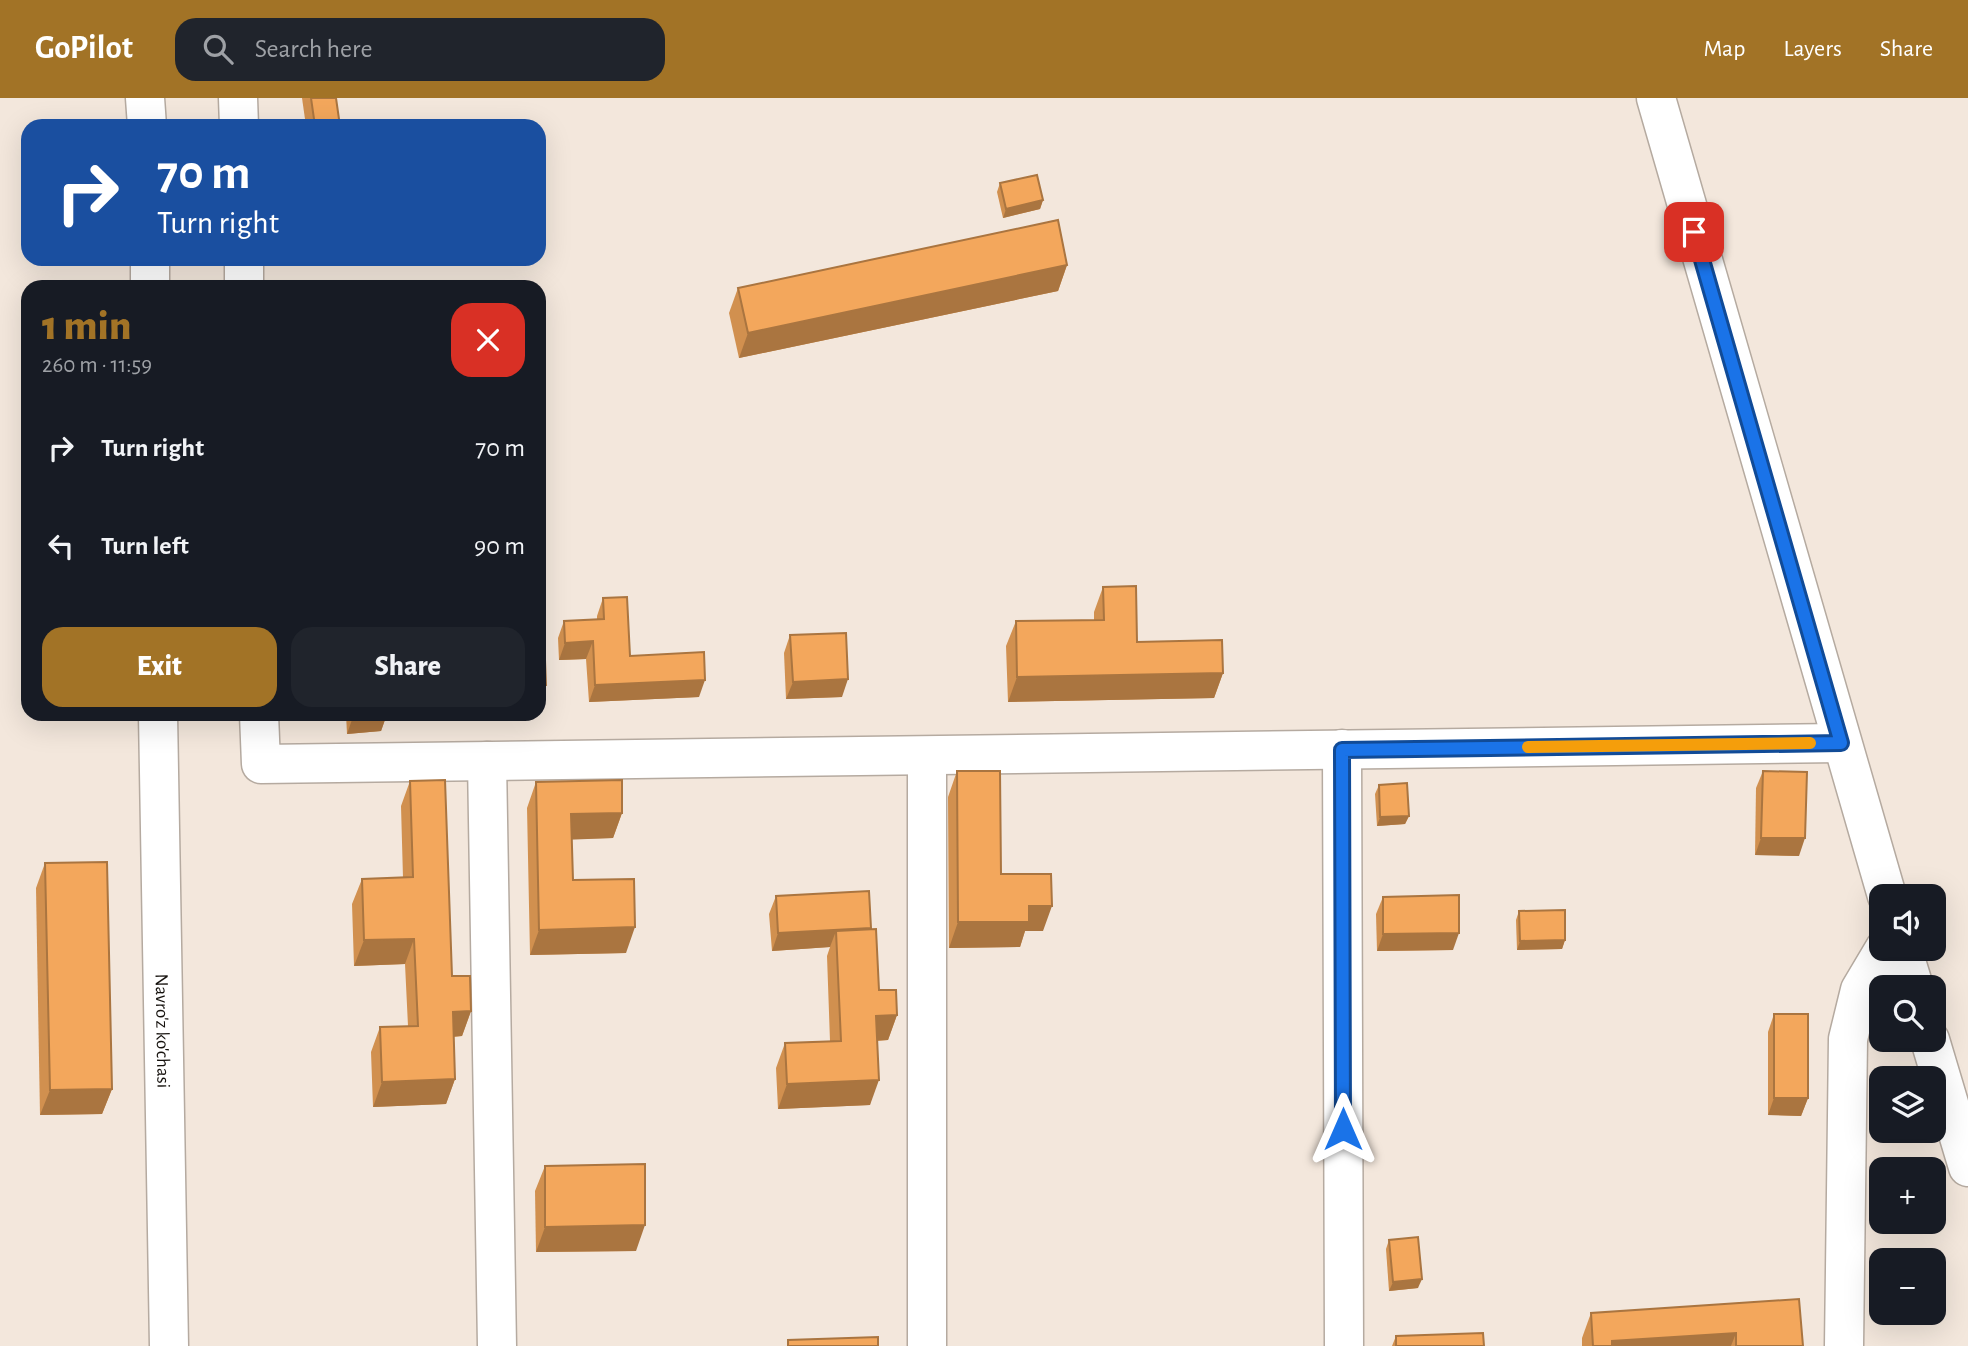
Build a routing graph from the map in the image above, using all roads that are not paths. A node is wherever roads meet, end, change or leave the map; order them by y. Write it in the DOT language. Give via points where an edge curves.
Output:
graph roads {
  1 [pos="145,98"];
  2 [pos="238,98"];
  3 [pos="1656,98"];
  4 [pos="146,119"];
  5 [pos="239,119"];
  6 [pos="158,721"];
  7 [pos="259,721"];
  8 [pos="1841,743"];
  9 [pos="1342,750"];
  10 [pos="927,756"];
  11 [pos="487,761"];
  12 [pos="1882,884"];
  13 [pos="1877,961"];
  14 [pos="1934,1052"];
  15 [pos="1968,1167"];
  16 [pos="169,1346"];
  17 [pos="497,1346"];
  18 [pos="927,1346"];
  19 [pos="1344,1346"];
  20 [pos="1843,1346"];
  1 -- 4 [label="street"];
  2 -- 5 [label="street"];
  3 -- 8 [label="street"];
  6 -- 16 [label="street, Navro'z ko'chasi"];
  7 -- 11 [label="street" via="261,764"];
  8 -- 9 [label="street"];
  8 -- 12 [label="street"];
  9 -- 10 [label="street"];
  9 -- 19 [label="street"];
  10 -- 11 [label="street"];
  10 -- 18 [label="street"];
  11 -- 17 [label="street"];
  13 -- 20 [label="street" via="1860,990 1848,1039"];
  14 -- 15 [label="street"];
}
